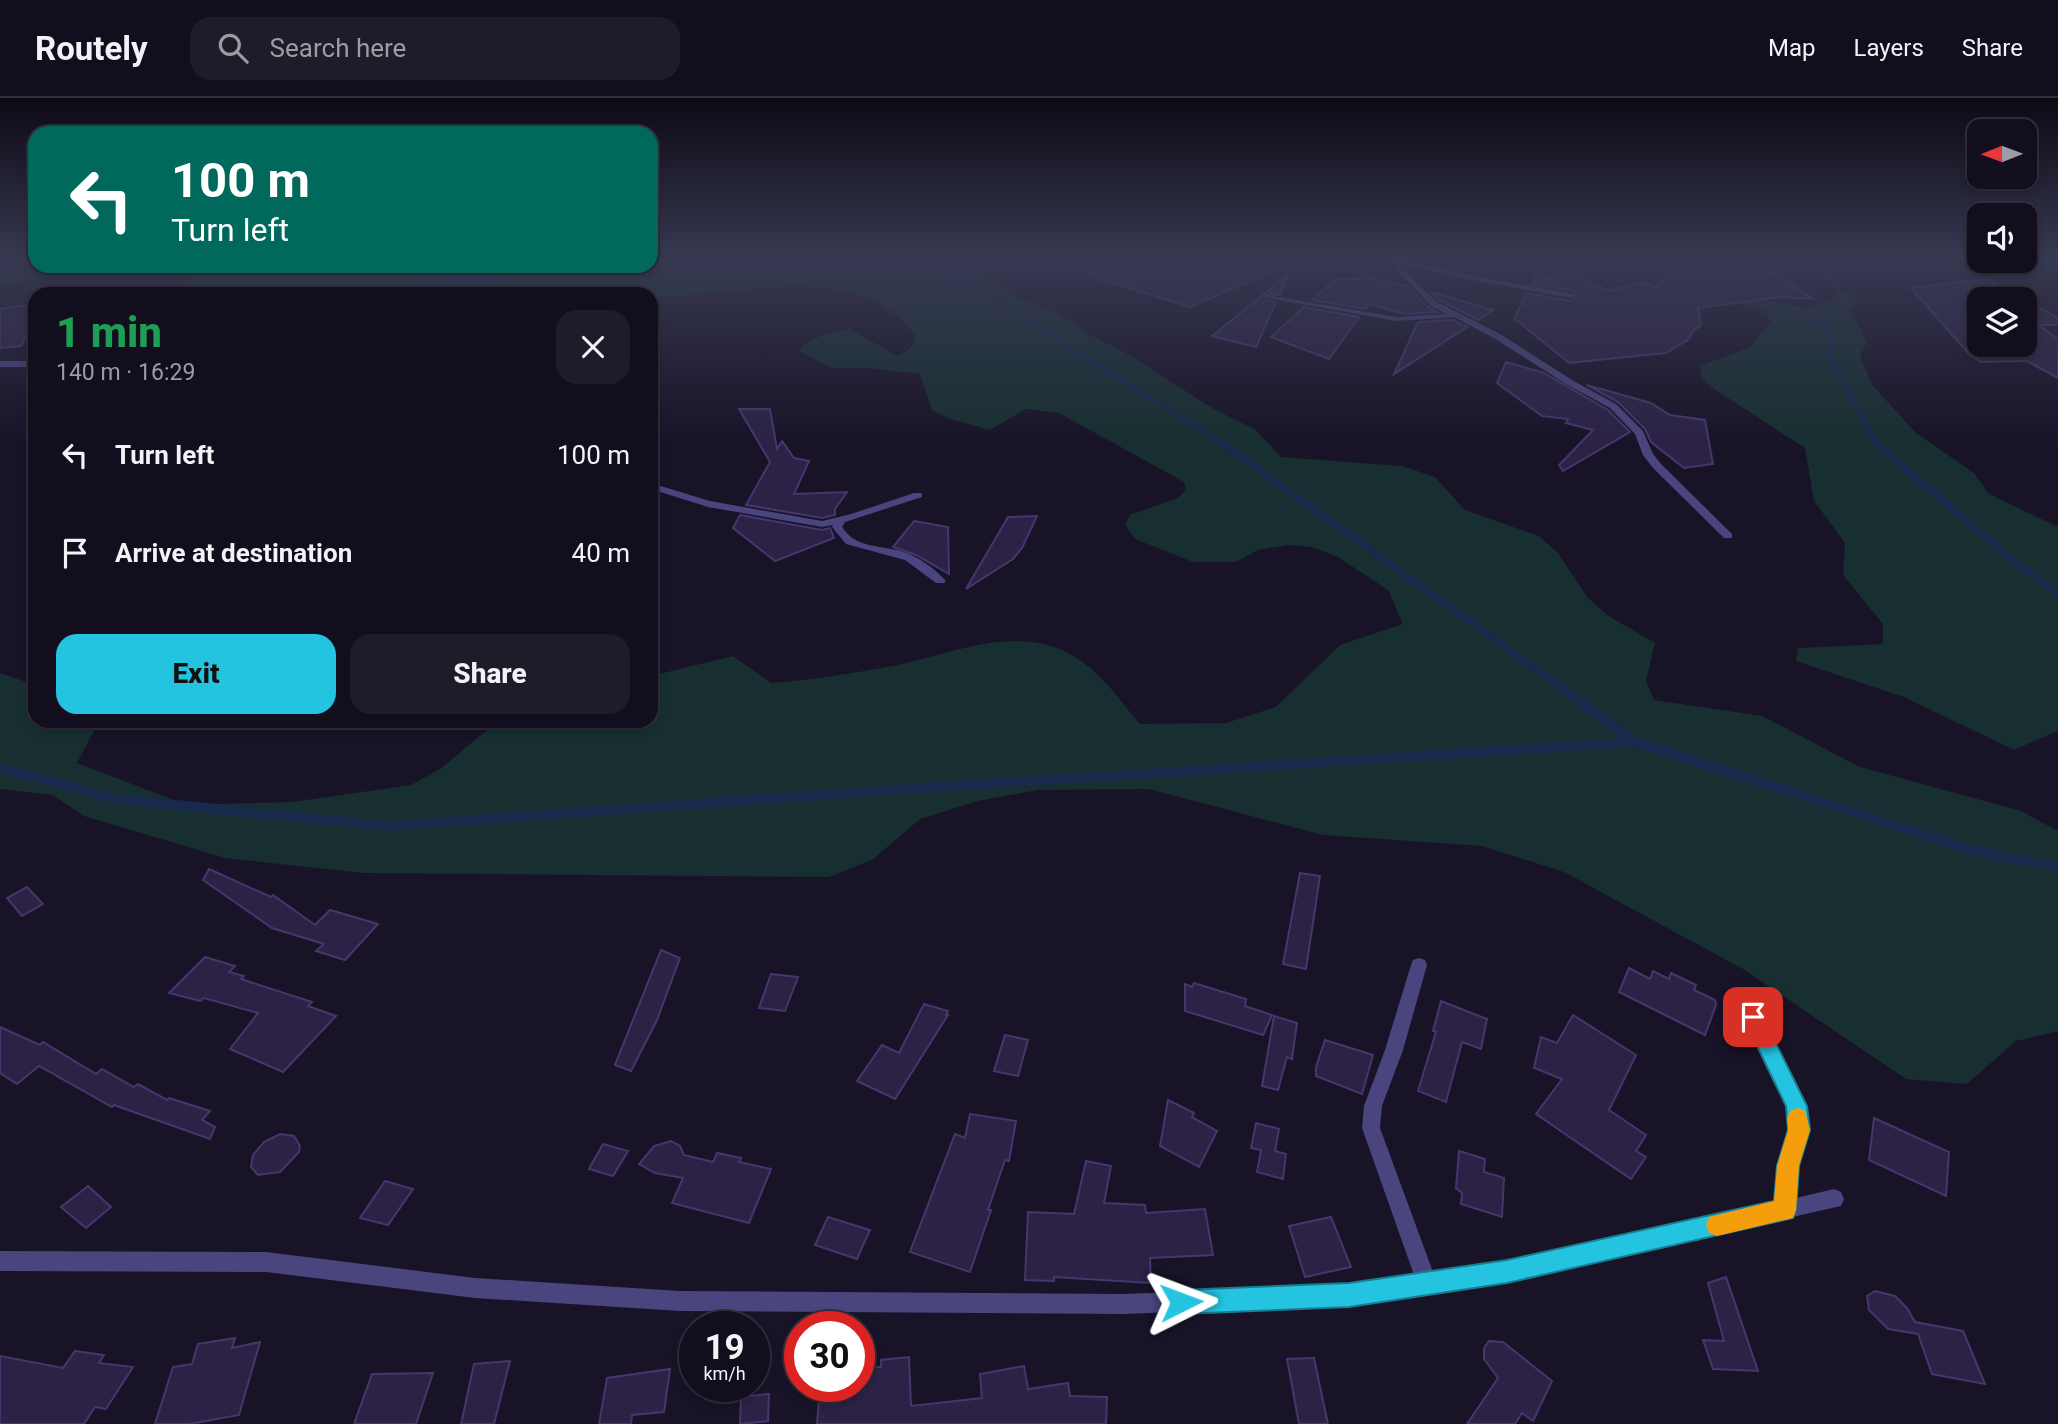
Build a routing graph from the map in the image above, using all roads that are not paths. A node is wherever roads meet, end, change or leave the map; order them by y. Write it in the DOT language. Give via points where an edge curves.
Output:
graph roads {
  1 [pos="1464,320"];
  2 [pos="0,364"];
  3 [pos="28,364"];
  4 [pos="658,488"];
  5 [pos="918,495"];
  6 [pos="840,521"];
  7 [pos="1728,536"];
  8 [pos="940,581"];
  9 [pos="1419,965"];
  10 [pos="1753,1017"];
  11 [pos="1834,1199"];
  12 [pos="1785,1210"];
  13 [pos="0,1261"];
  14 [pos="1427,1283"];
  1 -- 7 [label="street" via="1613,406 1640,433 1657,466"];
  2 -- 3 [label="street"];
  4 -- 6 [label="street" via="754,513 822,524"];
  5 -- 6 [label="street"];
  6 -- 8 [label="street" via="837,527 846,541 910,559"];
  9 -- 14 [label="street" via="1373,1106 1371,1128"];
  10 -- 12 [label="street" via="1796,1106 1799,1130 1788,1166"];
  11 -- 12 [label="street"];
  12 -- 14 [label="street" via="1507,1271"];
  13 -- 14 [label="street" via="265,1262 475,1288 680,1301 1125,1304 1349,1295"];
}
